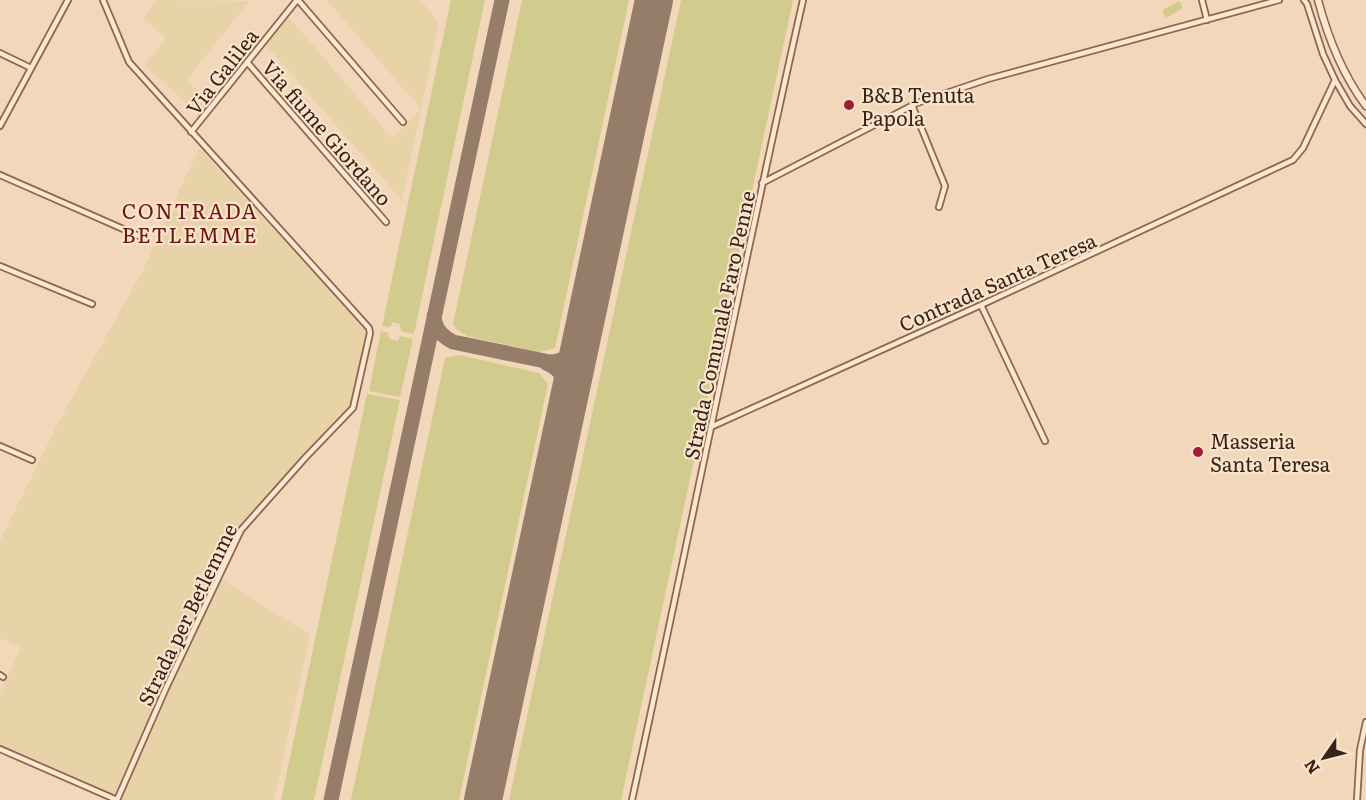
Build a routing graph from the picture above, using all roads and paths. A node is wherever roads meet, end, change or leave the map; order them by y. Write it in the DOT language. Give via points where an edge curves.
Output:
graph roads {
  1 [pos="68,0"];
  2 [pos="103,0"];
  3 [pos="297,0"];
  4 [pos="803,0"];
  5 [pos="1202,0"];
  6 [pos="1279,0"];
  7 [pos="1304,0"];
  8 [pos="1318,0"];
  9 [pos="1207,20"];
  10 [pos="0,53"];
  11 [pos="247,62"];
  12 [pos="31,68"];
  13 [pos="1335,80"];
  14 [pos="912,105"];
  15 [pos="1366,106"];
  16 [pos="2,118"];
  17 [pos="403,122"];
  18 [pos="1366,124"];
  19 [pos="0,126"];
  20 [pos="191,132"];
  21 [pos="0,175"];
  22 [pos="762,183"];
  23 [pos="939,207"];
  24 [pos="386,222"];
  25 [pos="146,239"];
  26 [pos="0,266"];
  27 [pos="92,304"];
  28 [pos="981,305"];
  29 [pos="713,426"];
  30 [pos="1045,441"];
  31 [pos="0,446"];
  32 [pos="32,460"];
  33 [pos="1366,722"];
  34 [pos="0,749"];
  35 [pos="117,800"];
  36 [pos="632,800"];
  37 [pos="1357,800"];
  1 -- 12 [label="street"];
  2 -- 20 [label="street, Strada per Betlemme" via="129,62"];
  3 -- 11 [label="street, Via Galilea"];
  3 -- 17 [label="street"];
  4 -- 22 [label="street"];
  5 -- 9 [label="street"];
  6 -- 9 [label="street, Strada Comunale Faro Penne"];
  7 -- 13 [label="street"];
  8 -- 15 [label="street" via="1337,57"];
  9 -- 14 [label="street, Strada Comunale Faro Penne" via="988,79"];
  10 -- 12 [label="street"];
  11 -- 20 [label="street, Via Galilea"];
  11 -- 24 [label="street, Via fiume Giordano"];
  12 -- 16 [label="street"];
  13 -- 18 [label="street"];
  13 -- 28 [label="street, Contrada Santa Teresa" via="1303,148 1293,160"];
  14 -- 22 [label="street, Strada Comunale Faro Penne"];
  14 -- 23 [label="street" via="945,186"];
  16 -- 19 [label="street"];
  20 -- 35 [label="street, Strada per Betlemme" via="369,328 370,340 353,408 241,530"];
  21 -- 25 [label="street"];
  22 -- 29 [label="street, Strada Comunale Faro Penne"];
  26 -- 27 [label="street"];
  28 -- 29 [label="street, Contrada Santa Teresa"];
  28 -- 30 [label="street"];
  29 -- 36 [label="street, Strada Comunale Faro Penne"];
  31 -- 32 [label="street"];
  33 -- 37 [label="street"];
  34 -- 35 [label="street"];
}
